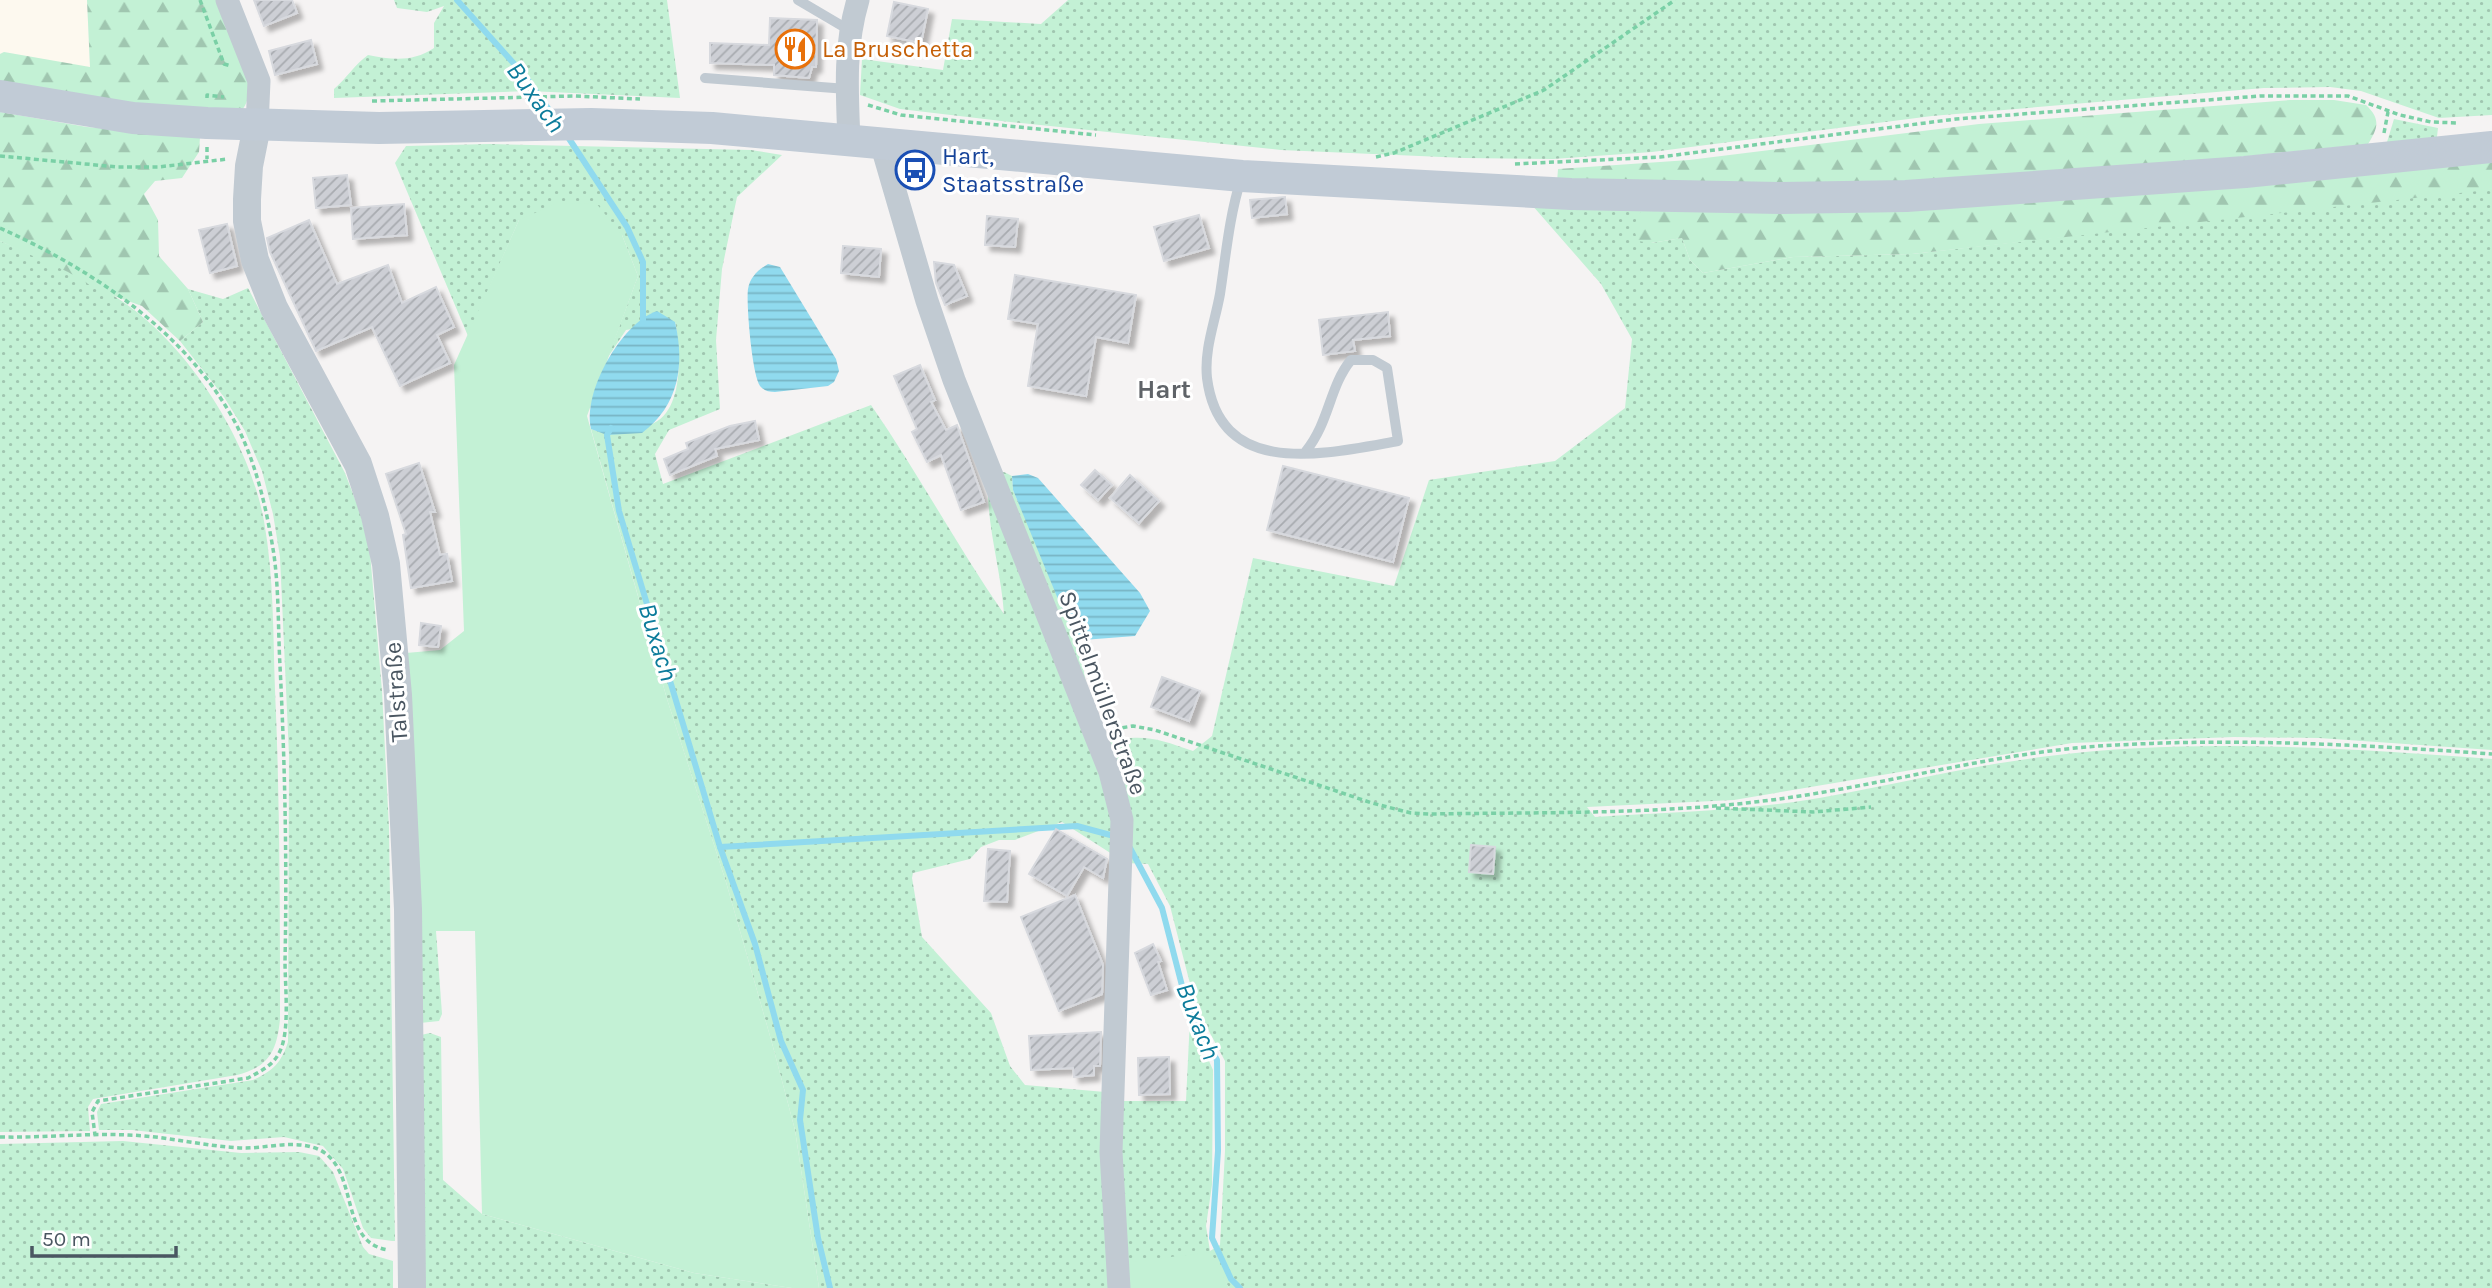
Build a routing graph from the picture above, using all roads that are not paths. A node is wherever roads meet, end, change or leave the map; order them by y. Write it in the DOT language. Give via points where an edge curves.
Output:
graph roads {
  1 [pos="227,0"];
  2 [pos="798,0"];
  3 [pos="858,0"];
  4 [pos="849,30"];
  5 [pos="705,78"];
  6 [pos="0,96"];
  7 [pos="847,97"];
  8 [pos="257,126"];
  9 [pos="849,140"];
  10 [pos="881,143"];
  11 [pos="2492,147"];
  12 [pos="1242,176"];
  13 [pos="1306,451"];
  14 [pos="412,1288"];
  15 [pos="1119,1288"];
  1 -- 8 [label="street" via="259,81"];
  2 -- 4 [label="lane"];
  3 -- 4 [label="street"];
  4 -- 7 [label="street"];
  5 -- 7 [label="lane"];
  6 -- 8 [label="main road" via="133,118"];
  7 -- 9 [label="street"];
  8 -- 9 [label="main road" via="518,110 591,124"];
  8 -- 14 [label="street, Talstraße" via="248,166 247,200 255,261 274,308 358,464 386,564 398,695 408,909"];
  9 -- 10 [label="main road"];
  10 -- 12 [label="main road"];
  10 -- 15 [label="street, Spittelmüllerstraße" via="954,380 1110,772 1122,820 1111,1152"];
  11 -- 12 [label="main road" via="2245,172 1906,196 1571,194"];
  12 -- 13 [label="lane" via="1228,226 1208,349 1207,377 1214,409 1227,429 1248,447 1274,453"];
  13 -- 13 [label="lane" via="1398,441 1388,368 1373,360 1351,360 1339,374 1320,434"];
}
